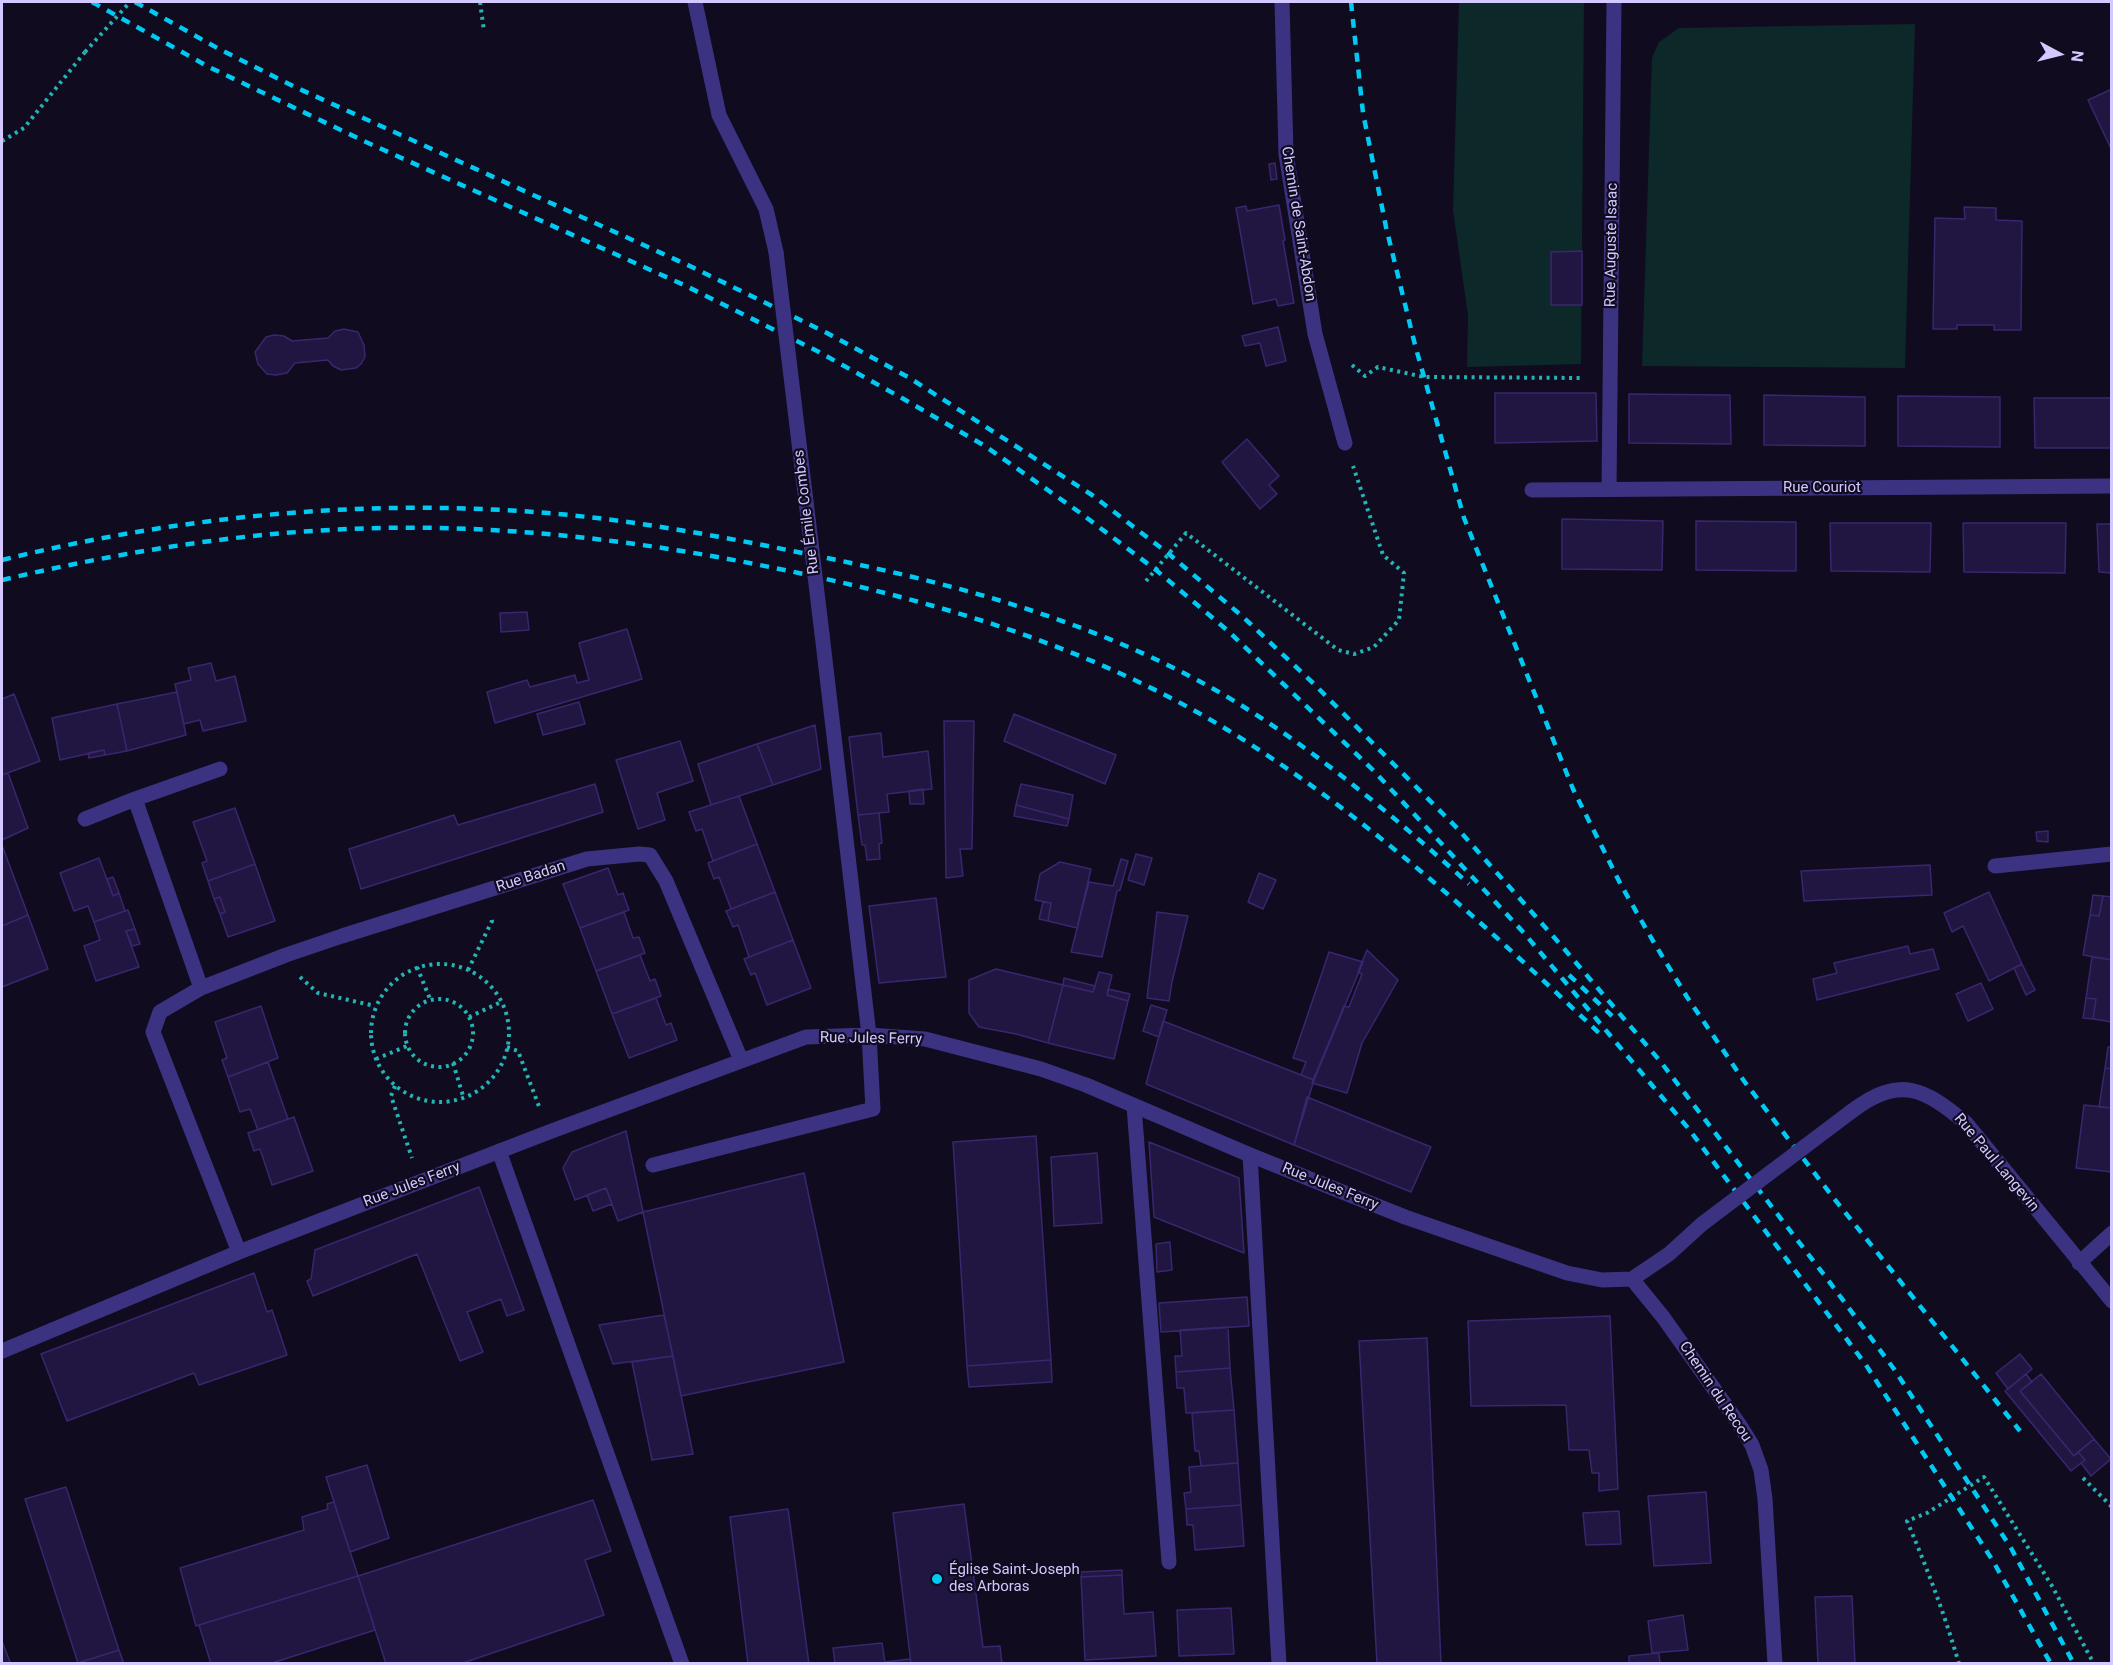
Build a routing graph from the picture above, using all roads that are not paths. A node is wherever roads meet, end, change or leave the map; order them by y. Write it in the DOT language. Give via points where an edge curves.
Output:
graph roads {
  1 [pos="695,2"];
  2 [pos="1282,2"];
  3 [pos="1614,2"];
  4 [pos="1345,443"];
  5 [pos="2112,486"];
  6 [pos="1609,489"];
  7 [pos="1532,490"];
  8 [pos="220,769"];
  9 [pos="135,799"];
  10 [pos="85,819"];
  11 [pos="2112,854"];
  12 [pos="1995,866"];
  13 [pos="201,988"];
  14 [pos="869,1035"];
  15 [pos="741,1060"];
  16 [pos="1134,1106"];
  17 [pos="499,1151"];
  18 [pos="1250,1155"];
  19 [pos="653,1165"];
  20 [pos="2112,1233"];
  21 [pos="239,1252"];
  22 [pos="2079,1263"];
  23 [pos="1632,1279"];
  24 [pos="2112,1301"];
  25 [pos="2,1351"];
  26 [pos="1169,1562"];
  27 [pos="682,1664"];
  28 [pos="1279,1664"];
  29 [pos="1774,1664"];
  1 -- 14 [label="street, Rue Émile Combes, bridge" via="719,115 766,209 776,252"];
  2 -- 4 [label="street, Chemin de Saint-Abdon" via="1286,154 1315,334"];
  3 -- 6 [label="street, Rue Auguste Isaac"];
  5 -- 6 [label="street, Rue Couriot"];
  6 -- 7 [label="street, Rue Couriot"];
  8 -- 9 [label="street"];
  9 -- 10 [label="street"];
  9 -- 13 [label="street"];
  11 -- 12 [label="street"];
  13 -- 15 [label="street, Rue Badan" via="286,955 587,859 650,855 666,881"];
  13 -- 21 [label="street, Rue Badan" via="160,1011 153,1032"];
  14 -- 15 [label="street, Rue Jules Ferry" via="806,1037"];
  14 -- 16 [label="street, Rue Jules Ferry" via="925,1039 976,1051 1041,1069"];
  14 -- 19 [label="street, Rue Émile Combes" via="873,1109"];
  15 -- 17 [label="street, Rue Jules Ferry"];
  16 -- 18 [label="street, Rue Jules Ferry"];
  16 -- 26 [label="street"];
  17 -- 21 [label="street, Rue Jules Ferry"];
  17 -- 27 [label="street"];
  18 -- 23 [label="street, Rue Jules Ferry" via="1405,1217 1567,1273 1602,1280"];
  18 -- 28 [label="street"];
  20 -- 22 [label="street"];
  21 -- 25 [label="street, Rue Jules Ferry"];
  22 -- 23 [label="street, Rue Paul Langevin, bridge" via="1966,1123 1928,1096 1904,1089 1879,1093 1852,1110"];
  22 -- 24 [label="street, Rue Paul Langevin"];
  23 -- 29 [label="street, Chemin du Recou" via="1696,1363 1755,1453 1765,1499"];
}
